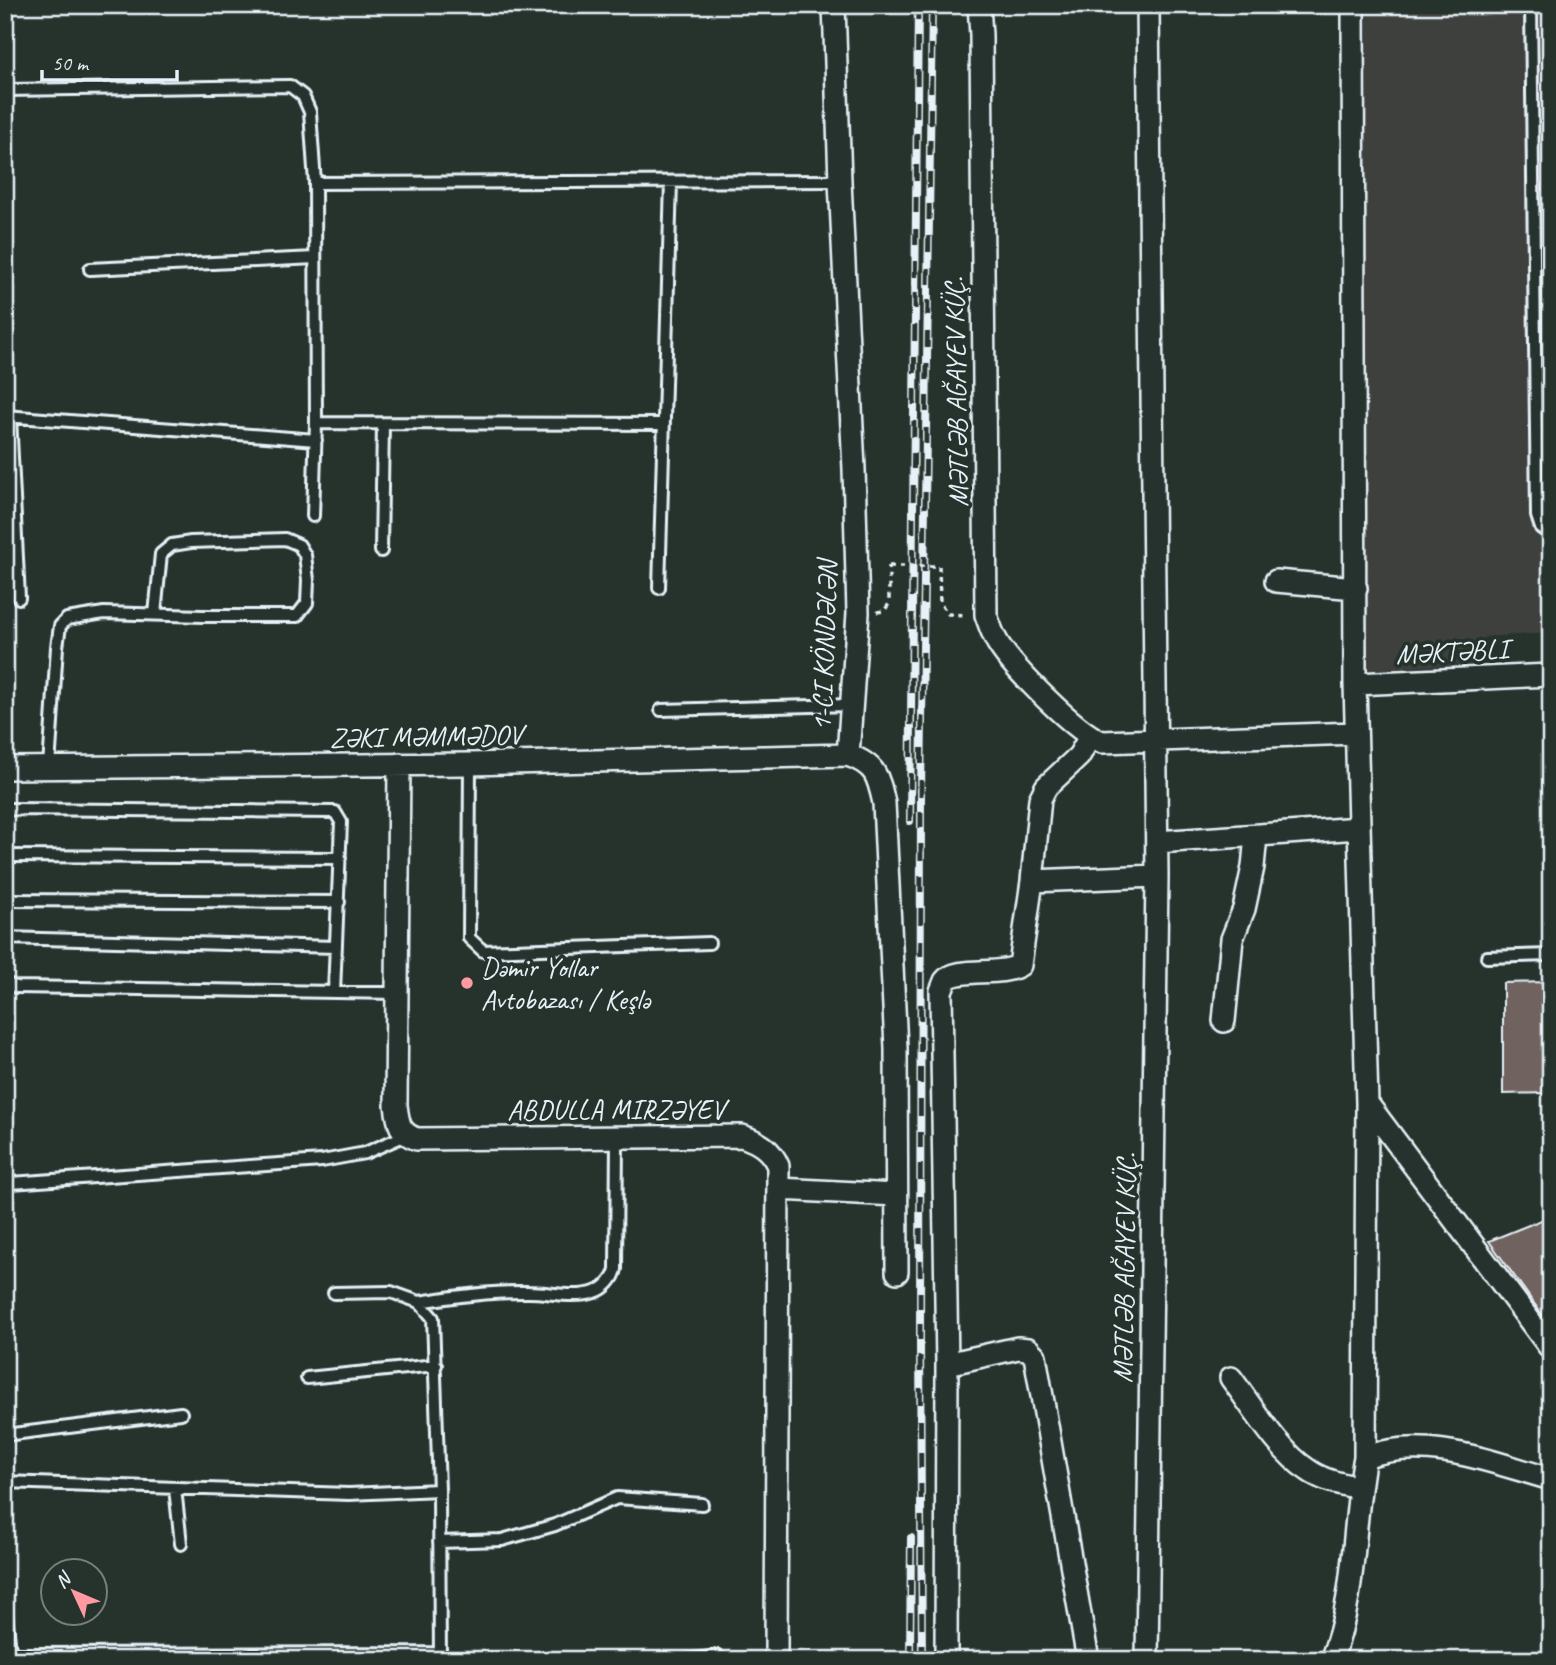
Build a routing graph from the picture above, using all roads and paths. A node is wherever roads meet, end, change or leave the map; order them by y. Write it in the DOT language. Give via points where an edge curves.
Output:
graph roads {
  1 [pos="834,5"];
  2 [pos="979,5"];
  3 [pos="1148,5"];
  4 [pos="1353,5"];
  5 [pos="1531,5"];
  6 [pos="5,90"];
  7 [pos="840,181"];
  8 [pos="315,183"];
  9 [pos="671,183"];
  10 [pos="315,258"];
  11 [pos="90,269"];
  12 [pos="8,416"];
  13 [pos="316,423"];
  14 [pos="383,424"];
  15 [pos="664,424"];
  16 [pos="316,440"];
  17 [pos="313,516"];
  18 [pos="1551,535"];
  19 [pos="381,551"];
  20 [pos="1276,580"];
  21 [pos="659,588"];
  22 [pos="1356,588"];
  23 [pos="19,598"];
  24 [pos="889,604"];
  25 [pos="155,614"];
  26 [pos="986,615"];
  27 [pos="1551,675"];
  28 [pos="1355,684"];
  29 [pos="851,705"];
  30 [pos="660,710"];
  31 [pos="1356,733"];
  32 [pos="1090,737"];
  33 [pos="1155,740"];
  34 [pos="848,755"];
  35 [pos="399,764"];
  36 [pos="470,764"];
  37 [pos="49,767"];
  38 [pos="5,768"];
  39 [pos="5,811"];
  40 [pos="1359,828"];
  41 [pos="1256,836"];
  42 [pos="1157,842"];
  43 [pos="5,856"];
  44 [pos="340,858"];
  45 [pos="1157,876"];
  46 [pos="1032,881"];
  47 [pos="5,900"];
  48 [pos="339,902"];
  49 [pos="5,938"];
  50 [pos="709,943"];
  51 [pos="336,947"];
  52 [pos="1551,955"];
  53 [pos="1487,957"];
  54 [pos="5,983"];
  55 [pos="334,992"];
  56 [pos="397,993"];
  57 [pos="1224,1021"];
  58 [pos="1367,1102"];
  59 [pos="406,1135"];
  60 [pos="617,1137"];
  61 [pos="5,1188"];
  62 [pos="779,1189"];
  63 [pos="896,1195"];
  64 [pos="897,1272"];
  65 [pos="334,1293"];
  66 [pos="419,1302"];
  67 [pos="1551,1349"];
  68 [pos="947,1364"];
  69 [pos="436,1365"];
  70 [pos="307,1378"];
  71 [pos="1231,1378"];
  72 [pos="181,1413"];
  73 [pos="5,1435"];
  74 [pos="1366,1457"];
  75 [pos="1551,1479"];
  76 [pos="5,1482"];
  77 [pos="175,1488"];
  78 [pos="1359,1489"];
  79 [pos="439,1490"];
  80 [pos="702,1504"];
  81 [pos="439,1542"];
  82 [pos="181,1544"];
  83 [pos="5,1604"];
  84 [pos="439,1656"];
  85 [pos="718,1656"];
  86 [pos="10,1657"];
  87 [pos="688,1660"];
  88 [pos="776,1660"];
  89 [pos="946,1660"];
  90 [pos="1088,1660"];
  91 [pos="1147,1660"];
  92 [pos="1331,1660"];
  1 -- 7 [label="street, 1-CI KÖNDƏLƏN"];
  2 -- 26 [label="street, MƏTLƏB AĞAYEV KÜÇ."];
  3 -- 33 [label="street, MƏTLƏB AĞAYEV KÜÇ."];
  4 -- 22 [label="street"];
  5 -- 18 [label="lane" via="1537,516 1541,528"];
  6 -- 8 [label="lane" via="290,86 303,96 310,112"];
  7 -- 9 [label="lane"];
  7 -- 29 [label="street, 1-CI KÖNDƏLƏN" via="855,469 858,613"];
  8 -- 9 [label="lane"];
  8 -- 10 [label="lane"];
  9 -- 15 [label="lane"];
  10 -- 11 [label="lane"];
  10 -- 13 [label="lane"];
  12 -- 16 [label="lane"];
  12 -- 23 [label="lane"];
  13 -- 14 [label="lane"];
  13 -- 16 [label="lane"];
  14 -- 15 [label="lane"];
  14 -- 19 [label="lane"];
  15 -- 21 [label="lane"];
  16 -- 17 [label="lane"];
  20 -- 22 [label="street"];
  22 -- 28 [label="street"];
  24 -- 26 [label="path, bridge" via="889,566 939,566 940,603 948,614"];
  25 -- 25 [label="lane" via="297,615 307,603 305,555 299,545 285,539 172,545 161,554"];
  25 -- 37 [label="lane" via="104,613 67,619 60,626"];
  26 -- 32 [label="street, MƏTLƏB AĞAYEV KÜÇ." via="999,645 1016,667"];
  27 -- 28 [label="street, MƏKTƏBLI"];
  28 -- 31 [label="street"];
  29 -- 30 [label="lane"];
  29 -- 34 [label="street, 1-CI KÖNDƏLƏN"];
  31 -- 33 [label="street"];
  31 -- 40 [label="street"];
  32 -- 33 [label="street" via="1116,743"];
  32 -- 46 [label="street" via="1040,800"];
  33 -- 42 [label="street, MƏTLƏB AĞAYEV KÜÇ."];
  34 -- 36 [label="street, ZƏKI MƏMMƏDOV"];
  34 -- 63 [label="street, 1-CI KÖNDƏLƏN" via="874,770 884,803 896,1048"];
  35 -- 36 [label="street, ZƏKI MƏMMƏDOV"];
  35 -- 37 [label="street, ZƏKI MƏMMƏDOV"];
  35 -- 56 [label="street"];
  36 -- 50 [label="lane" via="469,938 483,951"];
  37 -- 38 [label="street, ZƏKI MƏMMƏDOV"];
  39 -- 44 [label="lane" via="335,812 341,822"];
  40 -- 41 [label="street"];
  40 -- 58 [label="street"];
  41 -- 42 [label="street"];
  41 -- 57 [label="street" via="1244,909 1231,939"];
  42 -- 45 [label="street, MƏTLƏB AĞAYEV KÜÇ."];
  43 -- 44 [label="lane"];
  44 -- 48 [label="lane"];
  45 -- 46 [label="street"];
  45 -- 91 [label="street, MƏTLƏB AĞAYEV KÜÇ."];
  46 -- 68 [label="street" via="1020,965 1012,971 953,975 941,991"];
  47 -- 48 [label="lane"];
  48 -- 51 [label="lane"];
  49 -- 51 [label="lane"];
  51 -- 55 [label="lane"];
  52 -- 53 [label="lane"];
  54 -- 55 [label="lane" via="16,987"];
  55 -- 56 [label="lane"];
  56 -- 59 [label="street" via="398,1123"];
  58 -- 67 [label="street"];
  58 -- 74 [label="street"];
  59 -- 60 [label="street, ABDULLA MIRZƏYEV" via="417,1139"];
  59 -- 61 [label="lane" via="365,1153 322,1160 11,1183"];
  60 -- 62 [label="street, ABDULLA MIRZƏYEV" via="752,1139 774,1156"];
  60 -- 66 [label="lane" via="615,1269 608,1283 596,1292 578,1294 466,1294"];
  62 -- 63 [label="street"];
  62 -- 88 [label="street, ABDULLA MIRZƏYEV"];
  63 -- 64 [label="street, 1-CI KÖNDƏLƏN"];
  65 -- 66 [label="lane" via="391,1292"];
  66 -- 69 [label="lane" via="433,1318"];
  68 -- 89 [label="street"];
  68 -- 90 [label="street" via="1018,1348 1035,1356"];
  69 -- 70 [label="lane"];
  69 -- 79 [label="lane"];
  71 -- 78 [label="street" via="1290,1457 1325,1479"];
  72 -- 73 [label="lane"];
  74 -- 75 [label="street" via="1414,1447 1440,1449"];
  74 -- 78 [label="street"];
  76 -- 77 [label="lane"];
  77 -- 79 [label="lane" via="349,1494"];
  77 -- 82 [label="lane"];
  78 -- 92 [label="street" via="1344,1622"];
  79 -- 81 [label="lane"];
  80 -- 81 [label="lane" via="617,1498 555,1525 502,1540"];
  81 -- 84 [label="lane"];
  83 -- 86 [label="lane"];
  84 -- 86 [label="lane"];
  85 -- 87 [label="lane"];
}
